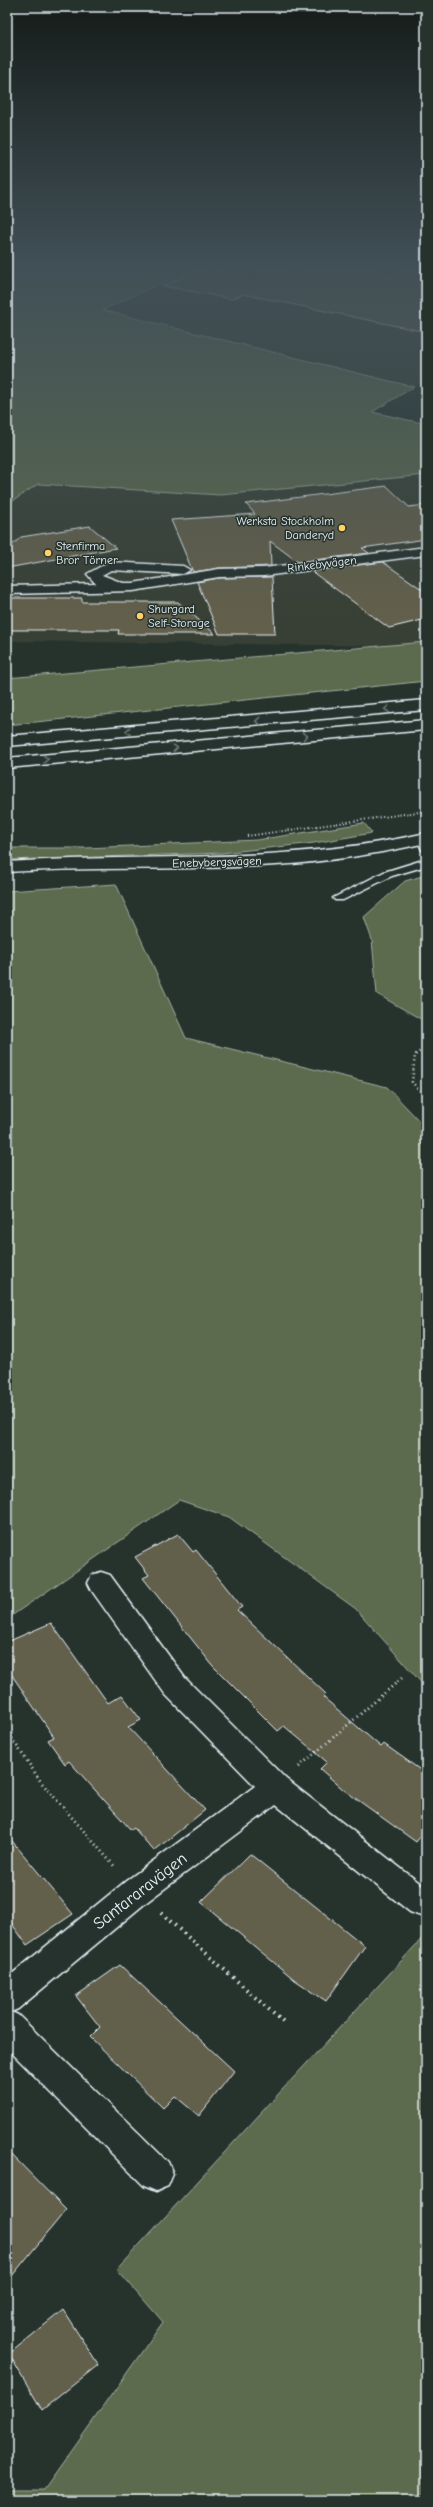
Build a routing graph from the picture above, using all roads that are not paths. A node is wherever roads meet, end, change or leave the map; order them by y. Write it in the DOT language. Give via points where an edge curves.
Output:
graph roads {
  1 [pos="426,551"];
  2 [pos="218,573"];
  3 [pos="133,587"];
  4 [pos="7,590"];
  5 [pos="426,705"];
  6 [pos="426,724"];
  7 [pos="7,741"];
  8 [pos="7,763"];
  9 [pos="425,842"];
  10 [pos="426,862"];
  11 [pos="7,867"];
  12 [pos="339,898"];
  13 [pos="101,1583"];
  14 [pos="276,1788"];
  15 [pos="420,1902"];
  16 [pos="7,1998"];
  17 [pos="7,2026"];
  18 [pos="156,2174"];
  1 -- 2 [label="main road, Rinkebyvägen" via="264,572"];
  2 -- 3 [label="main road, Rinkebyvägen"];
  2 -- 3 [label="main road, Rinkebyvägen" via="109,566 94,574 105,584"];
  3 -- 4 [label="main road, Rinkebyvägen"];
  5 -- 7 [label="main road, one-way"];
  8 -- 6 [label="main road, one-way"];
  9 -- 11 [label="main road, Enebybergsvägen" via="312,857 226,863"];
  10 -- 12 [label="lane" via="388,874"];
  13 -- 14 [label="main road" via="175,1686"];
  14 -- 15 [label="main road"];
  14 -- 16 [label="main road, Santararavägen" via="137,1891"];
  17 -- 18 [label="main road"];
}
